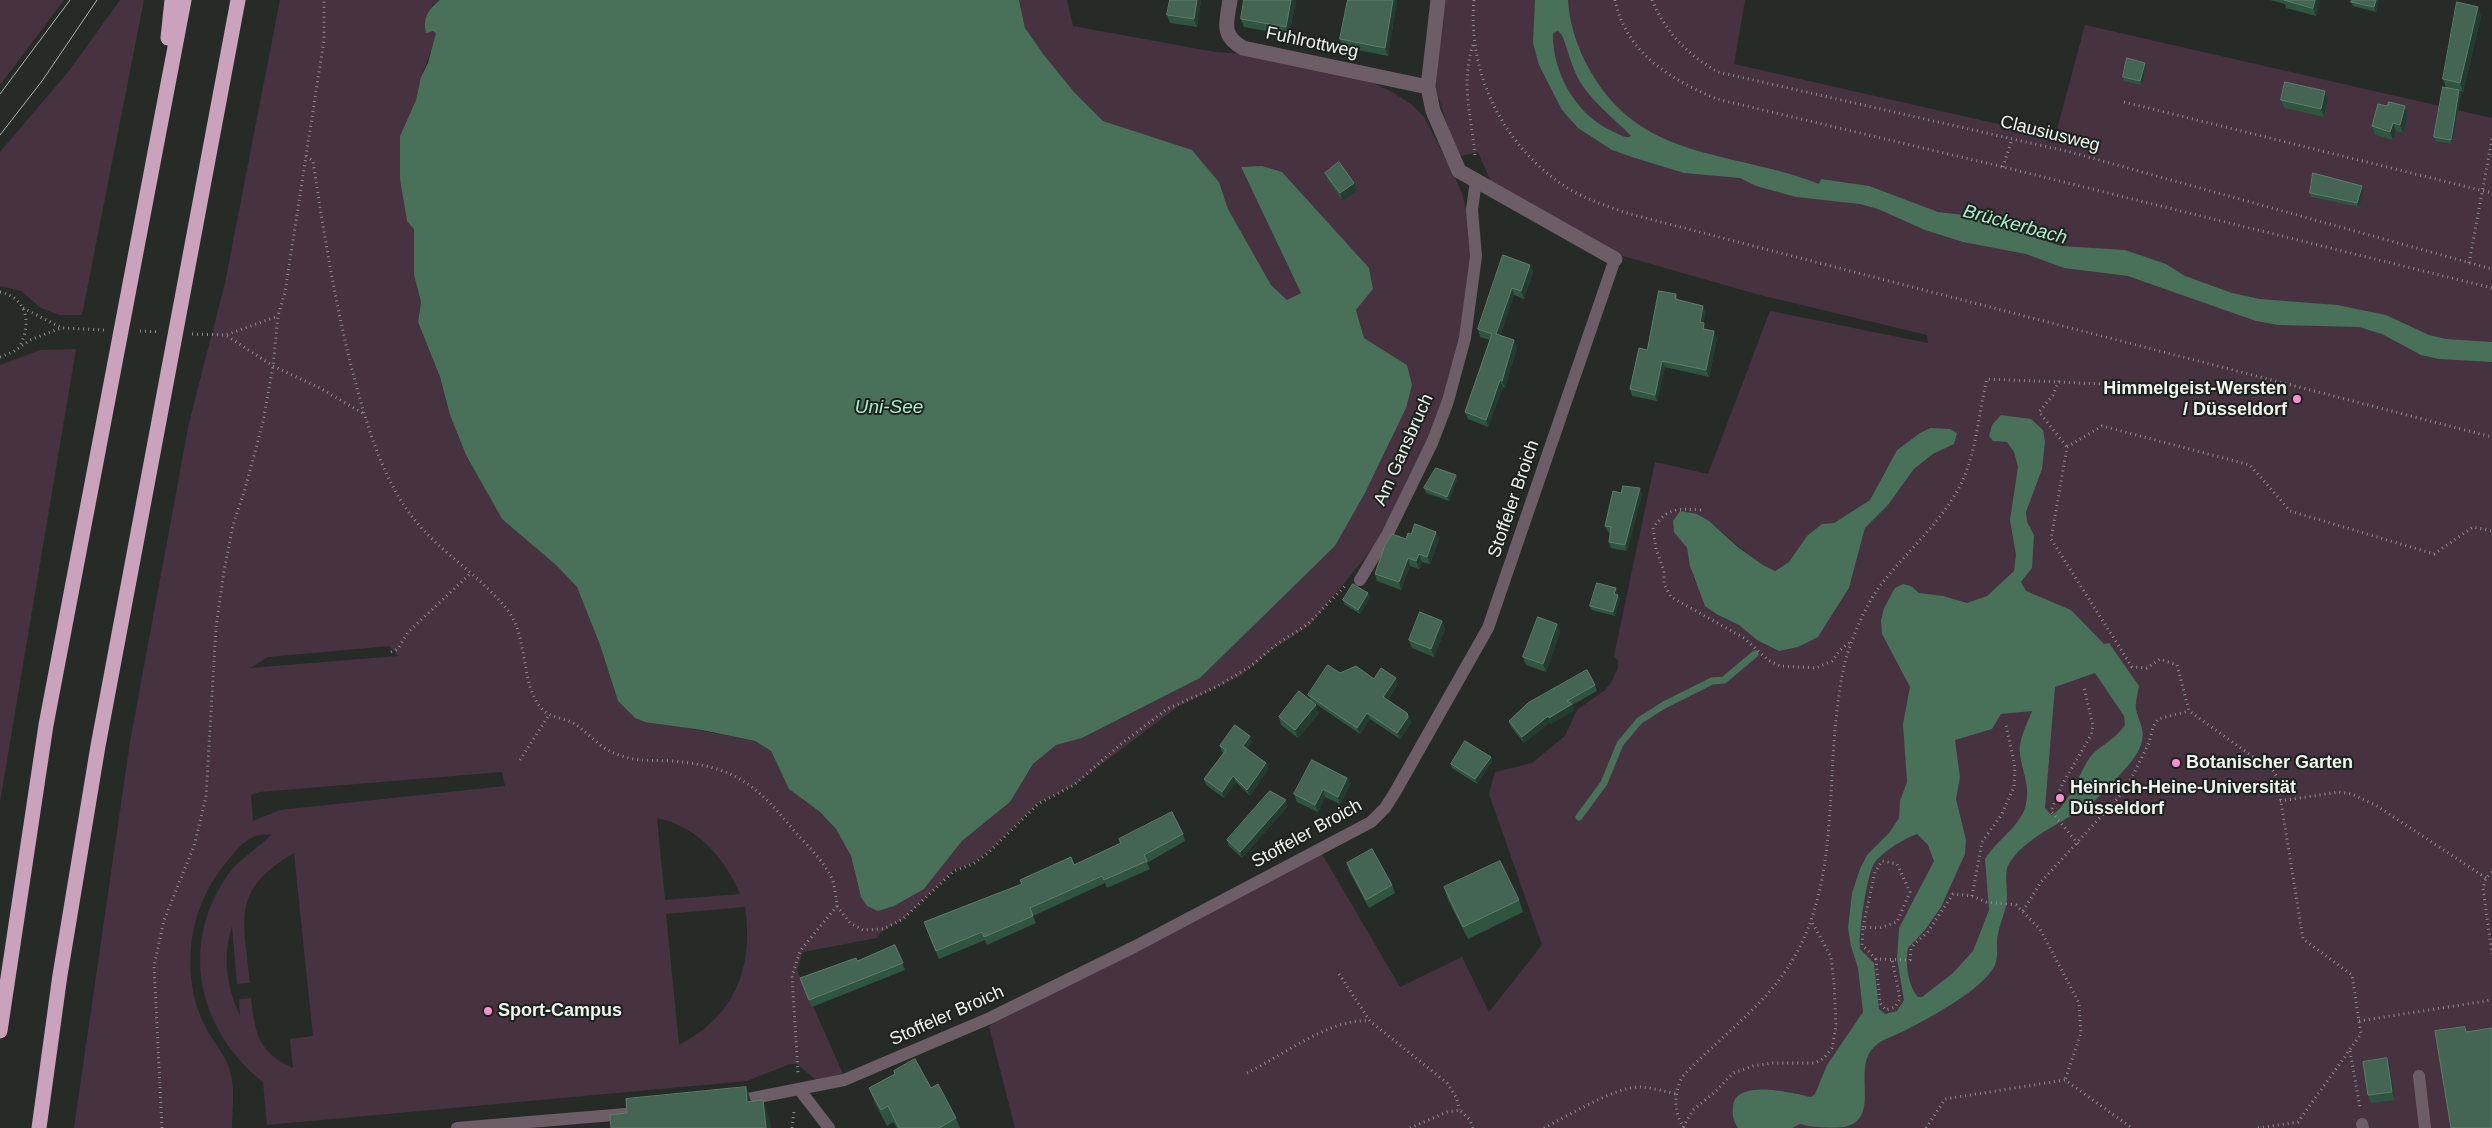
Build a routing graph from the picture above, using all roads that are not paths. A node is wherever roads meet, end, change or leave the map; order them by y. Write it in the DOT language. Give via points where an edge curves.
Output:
graph roads {
  1 [pos="172,0"];
  2 [pos="184,0"];
  3 [pos="238,0"];
  4 [pos="1230,0"];
  5 [pos="1438,0"];
  6 [pos="1428,87"];
  7 [pos="158,133"];
  8 [pos="1476,180"];
  9 [pos="1615,259"];
  10 [pos="1360,580"];
  11 [pos="0,1031"];
  12 [pos="2419,1076"];
  13 [pos="800,1089"];
  14 [pos="721,1104"];
  15 [pos="643,1112"];
  16 [pos="39,1128"];
  17 [pos="457,1128"];
  18 [pos="829,1128"];
  19 [pos="2425,1128"];
  1 -- 7 [label="highway"];
  2 -- 7 [label="highway"];
  3 -- 16 [label="highway" via="98,746 60,975"];
  4 -- 6 [label="street, Fuhlrottweg" via="1228,36 1243,48"];
  5 -- 6 [label="street"];
  6 -- 8 [label="street" via="1433,111 1459,172"];
  7 -- 11 [label="highway" via="46,725"];
  8 -- 9 [label="street"];
  8 -- 10 [label="lane, Am Gansbruch" via="1472,210 1476,256 1465,338 1448,400 1432,443 1388,533"];
  9 -- 13 [label="lane, Stoffeler Broich" via="1488,628 1385,808 1371,822 990,1018 844,1080"];
  12 -- 19 [label="lane"];
  13 -- 14 [label="lane, Stoffeler Broich"];
  13 -- 18 [label="lane"];
  15 -- 17 [label="lane"];
}
